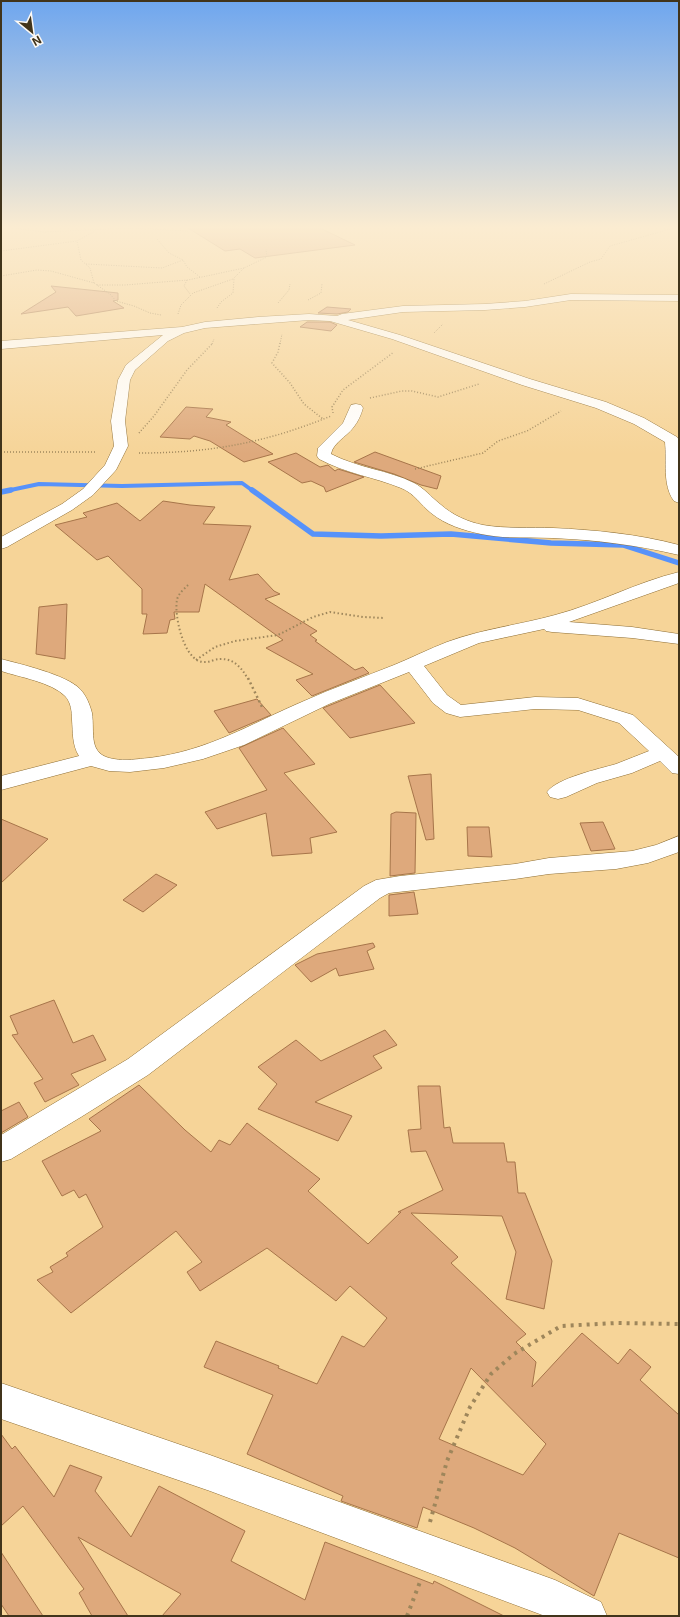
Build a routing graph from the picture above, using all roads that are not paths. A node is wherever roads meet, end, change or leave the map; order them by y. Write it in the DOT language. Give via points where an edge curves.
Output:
graph roads {
  1 [pos="528,303"];
  2 [pos="331,318"];
  3 [pos="182,330"];
  4 [pos="1,345"];
  5 [pos="356,408"];
  6 [pos="679,498"];
  7 [pos="5,539"];
  8 [pos="679,550"];
  9 [pos="678,578"];
  10 [pos="533,627"];
  11 [pos="679,639"];
  12 [pos="413,664"];
  13 [pos="1,665"];
  14 [pos="662,753"];
  15 [pos="92,759"];
  16 [pos="679,768"];
  17 [pos="1,783"];
  18 [pos="558,792"];
  19 [pos="679,843"];
  20 [pos="1,1150"];
  21 [pos="1,1401"];
  22 [pos="587,1616"];
  1 -- 2 [label="street" via="403,309"];
  2 -- 3 [label="street" via="286,318 205,325"];
  2 -- 6 [label="street" via="581,398 639,421 672,440"];
  3 -- 4 [label="street"];
  3 -- 7 [label="street" via="164,339 130,368 124,380 118,421 121,446 111,467 101,479 67,507"];
  5 -- 8 [label="street" via="354,419 325,448 324,456 360,472 398,482 416,490 438,510 464,525 490,531 620,538 656,543"];
  9 -- 10 [label="street"];
  10 -- 11 [label="street" via="612,630"];
  10 -- 12 [label="street" via="470,640"];
  12 -- 14 [label="street" via="445,704 453,710 535,703 578,704 626,719"];
  12 -- 15 [label="street" via="310,704 227,744 190,756 158,764 122,766"];
  13 -- 15 [label="street" via="59,684 72,692 82,712 82,740"];
  14 -- 16 [label="street"];
  14 -- 18 [label="street" via="625,768 589,778"];
  15 -- 17 [label="street"];
  19 -- 20 [label="street" via="652,855 634,859 547,866 384,886 372,892 138,1067"];
  21 -- 22 [label="street" via="160,1455 555,1600"];
}
